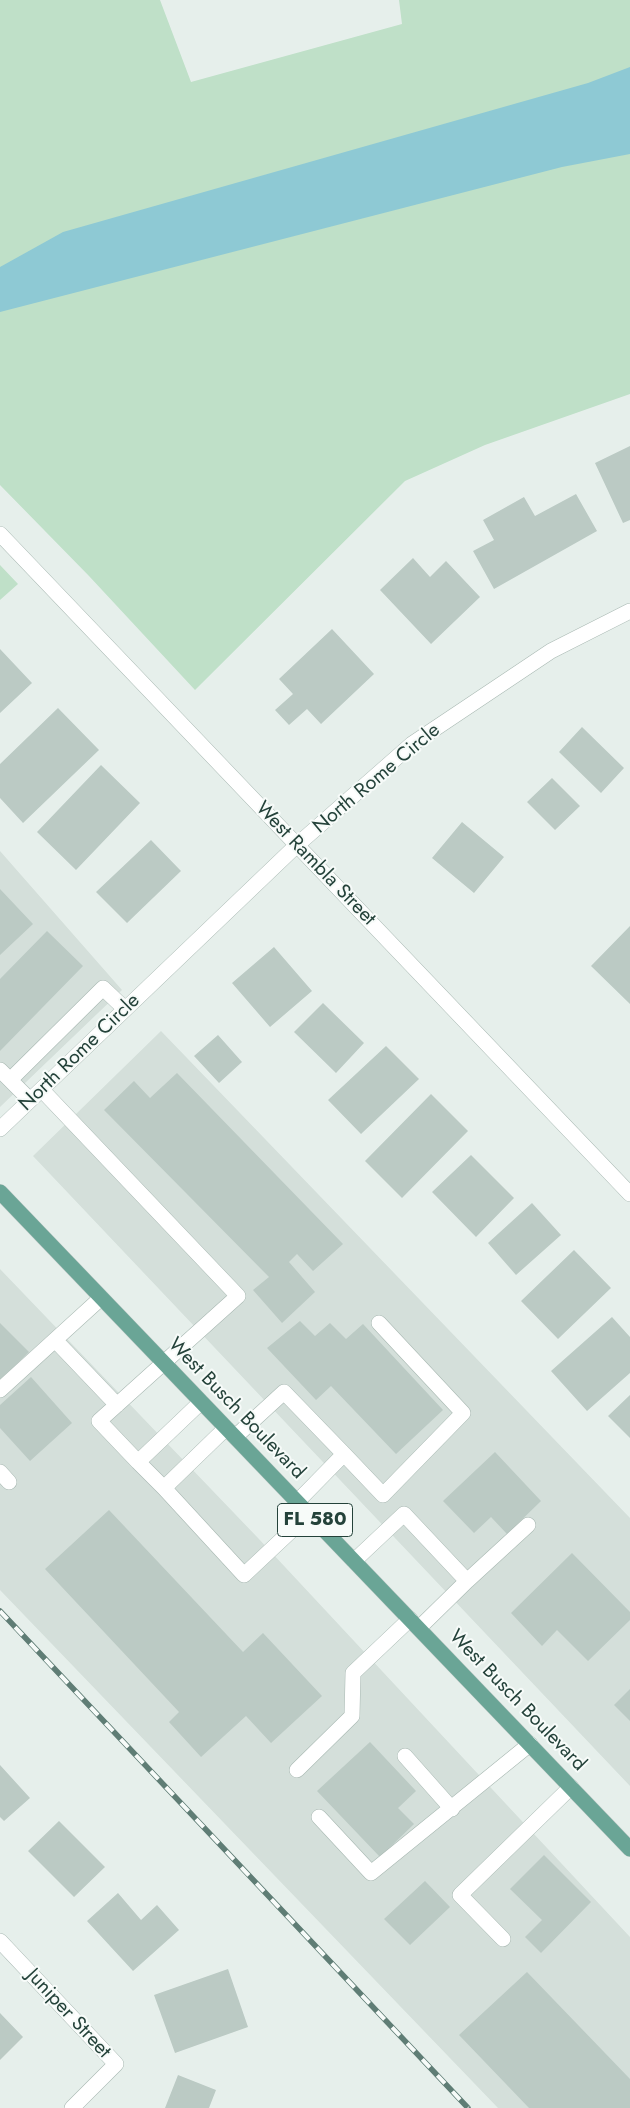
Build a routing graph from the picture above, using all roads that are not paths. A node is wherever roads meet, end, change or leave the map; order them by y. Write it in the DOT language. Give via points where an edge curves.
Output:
graph roads {
  1 [pos="0,534"];
  2 [pos="630,611"];
  3 [pos="297,845"];
  4 [pos="126,1010"];
  5 [pos="5,1075"];
  6 [pos="42,1090"];
  7 [pos="30,1100"];
  8 [pos="0,1129"];
  9 [pos="0,1192"];
  10 [pos="630,1194"];
  11 [pos="101,1298"];
  12 [pos="379,1323"];
  13 [pos="55,1340"];
  14 [pos="164,1363"];
  15 [pos="0,1390"];
  16 [pos="201,1402"];
  17 [pos="117,1405"];
  18 [pos="230,1433"];
  19 [pos="344,1454"];
  20 [pos="138,1462"];
  21 [pos="164,1488"];
  22 [pos="297,1502"];
  23 [pos="309,1514"];
  24 [pos="528,1524"];
  25 [pos="354,1561"];
  26 [pos="467,1582"];
  27 [pos="414,1624"];
  28 [pos="530,1744"];
  29 [pos="405,1756"];
  30 [pos="297,1770"];
  31 [pos="571,1787"];
  32 [pos="452,1809"];
  33 [pos="319,1817"];
  34 [pos="630,1849"];
  35 [pos="503,1939"];
  36 [pos="0,1941"];
  37 [pos="72,2108"];
  1 -- 3 [label="street, West Rambla Street"];
  2 -- 3 [label="street, North Rome Circle" via="551,651 412,744"];
  3 -- 4 [label="street, North Rome Circle"];
  3 -- 10 [label="street, West Rambla Street"];
  4 -- 5 [label="street" via="104,988"];
  4 -- 6 [label="street, North Rome Circle"];
  5 -- 7 [label="street"];
  6 -- 7 [label="street, North Rome Circle"];
  6 -- 14 [label="street" via="238,1296"];
  7 -- 8 [label="street, North Rome Circle"];
  9 -- 11 [label="main road, West Busch Boulevard / FL 580"];
  11 -- 13 [label="street"];
  11 -- 14 [label="main road, West Busch Boulevard / FL 580"];
  12 -- 19 [label="street" via="463,1414 383,1495"];
  13 -- 15 [label="street"];
  13 -- 17 [label="street"];
  14 -- 16 [label="main road, West Busch Boulevard / FL 580"];
  14 -- 17 [label="street"];
  16 -- 18 [label="main road, West Busch Boulevard / FL 580"];
  16 -- 20 [label="street"];
  17 -- 20 [label="street" via="99,1421"];
  18 -- 19 [label="street" via="284,1392"];
  18 -- 21 [label="street"];
  18 -- 22 [label="main road, West Busch Boulevard / FL 580"];
  19 -- 22 [label="street"];
  20 -- 21 [label="street"];
  21 -- 23 [label="street" via="244,1575"];
  22 -- 23 [label="main road, West Busch Boulevard / FL 580"];
  23 -- 25 [label="main road, West Busch Boulevard / FL 580"];
  24 -- 26 [label="street"];
  25 -- 26 [label="street" via="404,1514"];
  25 -- 27 [label="main road, West Busch Boulevard / FL 580"];
  26 -- 27 [label="street"];
  27 -- 28 [label="main road, West Busch Boulevard / FL 580"];
  27 -- 30 [label="street" via="353,1673 352,1716"];
  28 -- 31 [label="main road, West Busch Boulevard / FL 580"];
  28 -- 32 [label="street"];
  29 -- 32 [label="street"];
  31 -- 34 [label="main road, West Busch Boulevard / FL 580"];
  31 -- 35 [label="street" via="460,1896"];
  32 -- 33 [label="street" via="371,1873"];
  36 -- 37 [label="street, Juniper Street" via="116,2064"];
}
